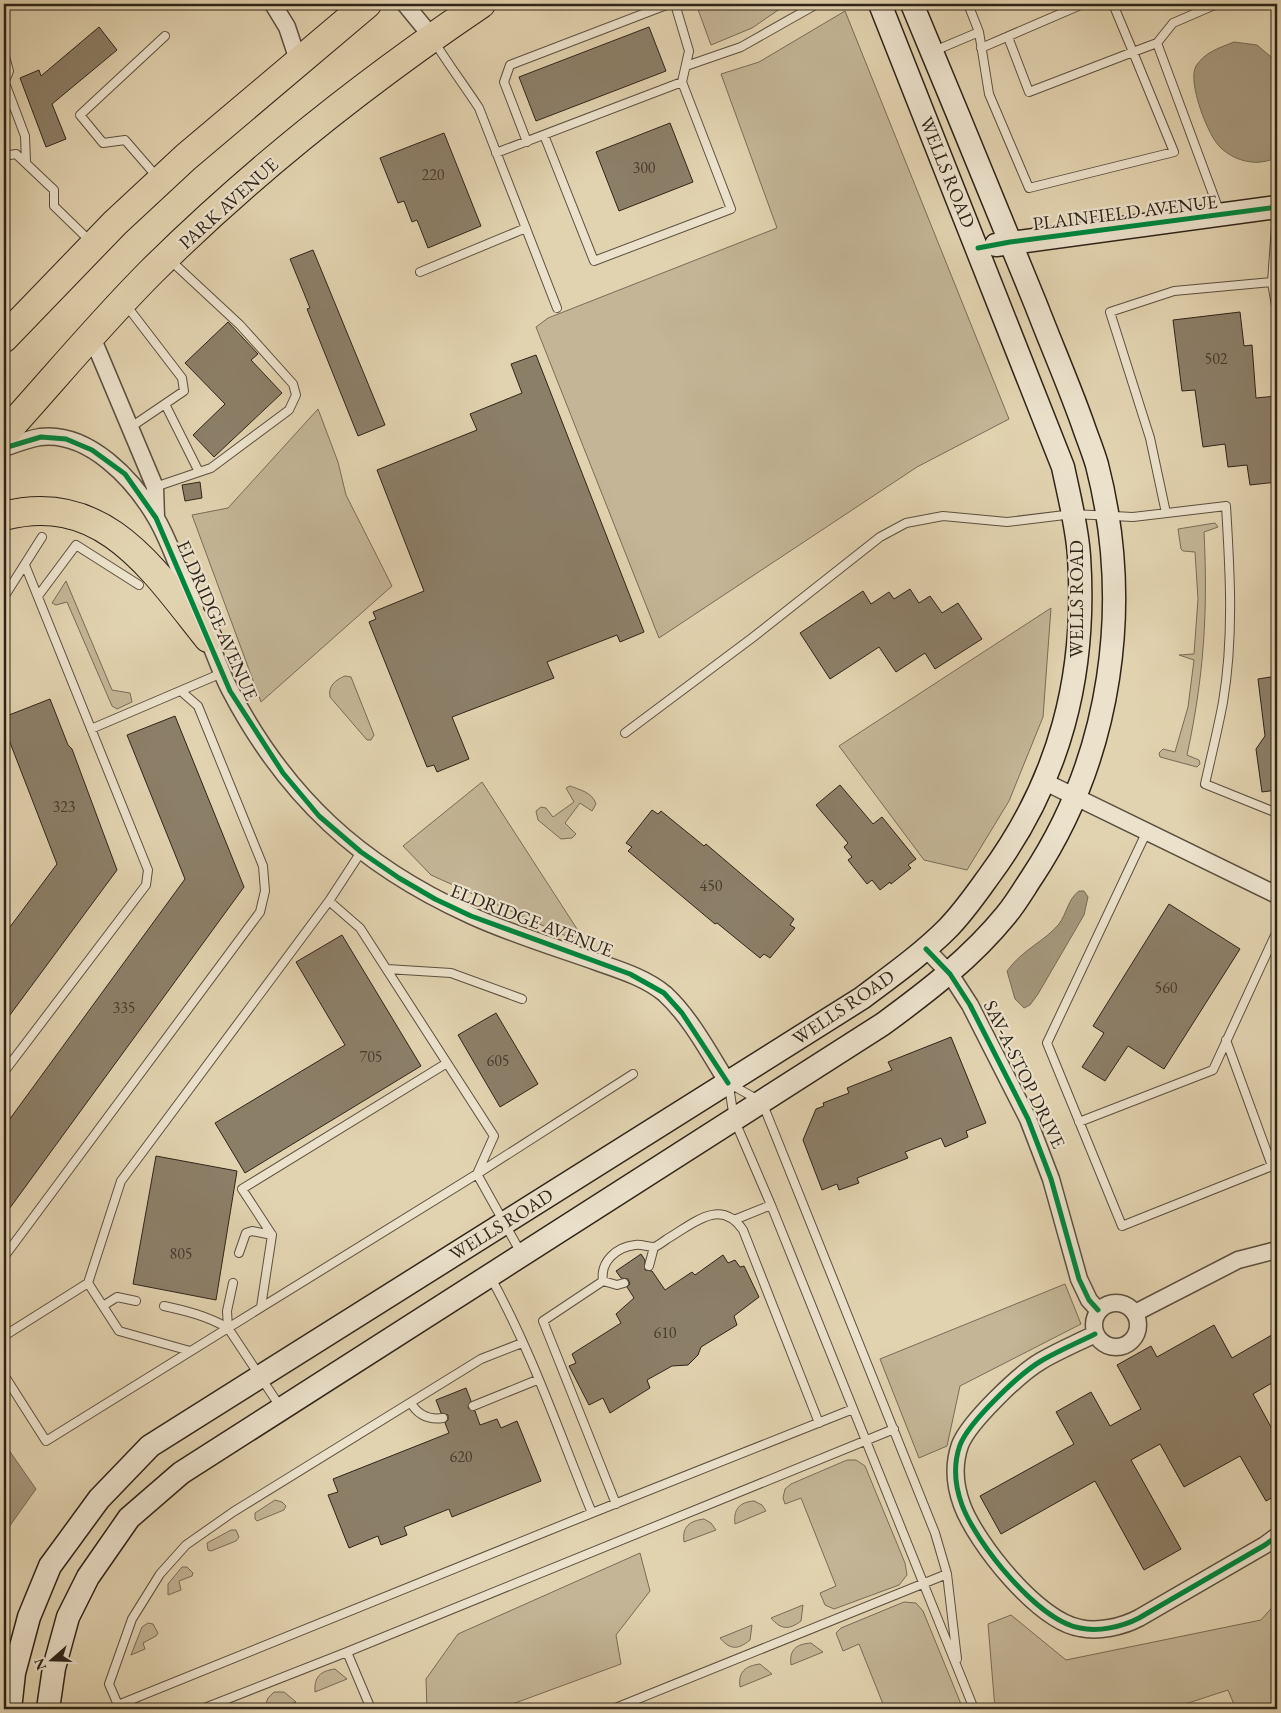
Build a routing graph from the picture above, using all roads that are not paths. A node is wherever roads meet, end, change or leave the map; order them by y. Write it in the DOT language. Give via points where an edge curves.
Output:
graph roads {
  1 [pos="273,4"];
  2 [pos="367,4"];
  3 [pos="405,4"];
  4 [pos="481,4"];
  5 [pos="669,4"];
  6 [pos="675,4"];
  7 [pos="817,4"];
  8 [pos="880,4"];
  9 [pos="912,4"];
  10 [pos="968,4"];
  11 [pos="1083,4"];
  12 [pos="1113,4"];
  13 [pos="1216,4"];
  14 [pos="979,32"];
  15 [pos="165,36"];
  16 [pos="1008,36"];
  17 [pos="432,37"];
  18 [pos="1157,43"];
  19 [pos="981,48"];
  20 [pos="932,52"];
  21 [pos="1134,52"];
  22 [pos="4,53"];
  23 [pos="299,63"];
  24 [pos="686,66"];
  25 [pos="682,82"];
  26 [pos="4,83"];
  27 [pos="544,135"];
  28 [pos="527,142"];
  29 [pos="496,154"];
  30 [pos="4,156"];
  31 [pos="26,162"];
  32 [pos="161,180"];
  33 [pos="1276,207"];
  34 [pos="1221,215"];
  35 [pos="526,228"];
  36 [pos="1010,242"];
  37 [pos="93,245"];
  38 [pos="978,248"];
  39 [pos="167,257"];
  40 [pos="420,272"];
  41 [pos="1272,282"];
  42 [pos="124,301"];
  43 [pos="557,308"];
  44 [pos="1277,312"];
  45 [pos="6,331"];
  46 [pos="92,337"];
  47 [pos="165,404"];
  48 [pos="131,427"];
  49 [pos="4,434"];
  50 [pos="4,448"];
  51 [pos="199,472"];
  52 [pos="155,487"];
  53 [pos="1166,513"];
  54 [pos="1073,514"];
  55 [pos="1107,514"];
  56 [pos="4,516"];
  57 [pos="156,518"];
  58 [pos="42,537"];
  59 [pos="25,565"];
  60 [pos="139,585"];
  61 [pos="38,596"];
  62 [pos="4,597"];
  63 [pos="208,638"];
  64 [pos="222,674"];
  65 [pos="182,692"];
  66 [pos="91,729"];
  67 [pos="625,733"];
  68 [pos="1045,782"];
  69 [pos="1076,797"];
  70 [pos="1277,813"];
  71 [pos="1146,831"];
  72 [pos="361,852"];
  73 [pos="1277,895"];
  74 [pos="329,901"];
  75 [pos="1277,931"];
  76 [pos="926,949"];
  77 [pos="387,969"];
  78 [pos="950,974"];
  79 [pos="522,999"];
  80 [pos="1226,1040"];
  81 [pos="447,1063"];
  82 [pos="4,1072"];
  83 [pos="633,1074"];
  84 [pos="728,1083"];
  85 [pos="762,1102"];
  86 [pos="734,1119"];
  87 [pos="1079,1122"];
  88 [pos="477,1174"];
  89 [pos="771,1205"];
  90 [pos="734,1220"];
  91 [pos="504,1223"];
  92 [pos="272,1235"];
  93 [pos="654,1247"];
  94 [pos="1272,1251"];
  95 [pos="239,1253"];
  96 [pos="522,1255"];
  97 [pos="4,1257"];
  98 [pos="649,1266"];
  99 [pos="490,1276"];
  100 [pos="603,1281"];
  101 [pos="88,1283"];
  102 [pos="624,1283"];
  103 [pos="233,1284"];
  104 [pos="136,1300"];
  105 [pos="103,1306"];
  106 [pos="164,1306"];
  107 [pos="261,1307"];
  108 [pos="1098,1310"];
  109 [pos="1135,1312"];
  110 [pos="228,1328"];
  111 [pos="1095,1334"];
  112 [pos="4,1336"];
  113 [pos="522,1343"];
  114 [pos="190,1351"];
  115 [pos="4,1375"];
  116 [pos="259,1377"];
  117 [pos="537,1380"];
  118 [pos="411,1403"];
  119 [pos="473,1406"];
  120 [pos="282,1408"];
  121 [pos="853,1409"];
  122 [pos="443,1418"];
  123 [pos="819,1423"];
  124 [pos="894,1429"];
  125 [pos="866,1441"];
  126 [pos="616,1504"];
  127 [pos="592,1513"];
  128 [pos="1277,1536"];
  129 [pos="947,1574"];
  130 [pos="924,1583"];
  131 [pos="347,1652"];
  132 [pos="959,1671"];
  133 [pos="10,1709"];
  134 [pos="48,1709"];
  135 [pos="202,1709"];
  136 [pos="371,1709"];
  137 [pos="613,1709"];
  138 [pos="974,1709"];
  1 -- 23 [label="street" via="287,27"];
  2 -- 23 [label="highway"];
  3 -- 17 [label="street"];
  4 -- 17 [label="highway, PARK AVENUE"];
  5 -- 28 [label="lane" via="510,65 504,82"];
  6 -- 24 [label="lane" via="689,51"];
  7 -- 24 [label="lane" via="740,47"];
  8 -- 38 [label="main road, WELLS ROAD"];
  9 -- 20 [label="main road, WELLS ROAD"];
  10 -- 14 [label="lane"];
  11 -- 16 [label="lane"];
  12 -- 21 [label="lane"];
  13 -- 18 [label="lane" via="1173,22"];
  14 -- 19 [label="lane"];
  14 -- 20 [label="lane"];
  15 -- 32 [label="lane" via="80,115 103,143 125,140"];
  16 -- 19 [label="lane"];
  16 -- 21 [label="lane" via="1029,92"];
  17 -- 29 [label="lane" via="478,108"];
  17 -- 39 [label="highway, PARK AVENUE" via="279,156"];
  18 -- 21 [label="lane"];
  18 -- 34 [label="lane"];
  19 -- 21 [label="lane" via="989,94 1029,188 1174,152"];
  20 -- 36 [label="main road, WELLS ROAD"];
  22 -- 26 [label="lane" via="9,71"];
  23 -- 32 [label="highway"];
  24 -- 25 [label="lane"];
  25 -- 27 [label="lane"];
  25 -- 27 [label="lane" via="731,209 594,261"];
  26 -- 31 [label="lane" via="25,136"];
  27 -- 28 [label="lane"];
  28 -- 29 [label="lane"];
  29 -- 35 [label="lane"];
  30 -- 31 [label="lane" via="16,154"];
  31 -- 37 [label="lane" via="54,190 54,206"];
  32 -- 37 [label="highway"];
  33 -- 34 [label="main road, PLAINFIELD AVENUE"];
  33 -- 41 [label="lane"];
  34 -- 36 [label="main road, PLAINFIELD AVENUE"];
  35 -- 40 [label="lane"];
  35 -- 43 [label="lane"];
  36 -- 38 [label="main road, PLAINFIELD AVENUE"];
  36 -- 55 [label="main road, WELLS ROAD" via="1097,463"];
  37 -- 45 [label="highway"];
  38 -- 54 [label="main road, WELLS ROAD" via="1063,467"];
  39 -- 42 [label="highway, PARK AVENUE"];
  39 -- 51 [label="lane" via="240,325 293,384 296,395 289,410 210,468"];
  41 -- 44 [label="lane"];
  41 -- 53 [label="lane" via="1174,291 1110,312 1150,438"];
  42 -- 46 [label="highway, PARK AVENUE"];
  42 -- 47 [label="lane" via="182,378 184,391"];
  46 -- 48 [label="street, ELDRIDGE AVENUE"];
  46 -- 49 [label="highway, PARK AVENUE"];
  47 -- 48 [label="lane"];
  47 -- 51 [label="lane"];
  48 -- 52 [label="street, ELDRIDGE AVENUE"];
  50 -- 57 [label="street, ELDRIDGE AVENUE" via="41,437 66,439 92,450 124,474"];
  51 -- 52 [label="lane"];
  52 -- 57 [label="street, ELDRIDGE AVENUE"];
  53 -- 55 [label="lane" via="1133,517"];
  53 -- 70 [label="lane" via="1226,506 1230,628 1223,700 1205,784"];
  54 -- 55 [label="lane"];
  54 -- 67 [label="lane" via="1007,522 942,516 906,523 873,542"];
  54 -- 68 [label="main road, WELLS ROAD" via="1079,555 1078,657 1068,713"];
  55 -- 69 [label="main road, WELLS ROAD" via="1115,614 1110,666 1103,711"];
  56 -- 63 [label="highway" via="48,511 84,518 116,535 148,564"];
  57 -- 63 [label="street, ELDRIDGE AVENUE"];
  58 -- 59 [label="lane"];
  59 -- 61 [label="lane"];
  59 -- 62 [label="lane"];
  60 -- 61 [label="lane" via="76,545"];
  61 -- 66 [label="lane"];
  63 -- 64 [label="street, ELDRIDGE AVENUE"];
  64 -- 65 [label="lane"];
  64 -- 72 [label="street, ELDRIDGE AVENUE" via="283,773 319,816"];
  65 -- 66 [label="lane"];
  65 -- 97 [label="lane" via="198,706 263,866 264,891 260,912"];
  66 -- 82 [label="lane" via="148,870 146,884"];
  68 -- 69 [label="street"];
  68 -- 76 [label="main road, WELLS ROAD" via="1013,843 966,908"];
  69 -- 71 [label="street"];
  69 -- 78 [label="main road, WELLS ROAD" via="1047,854 1009,912"];
  71 -- 73 [label="street"];
  71 -- 87 [label="lane" via="1047,1044"];
  72 -- 74 [label="lane"];
  72 -- 84 [label="street, ELDRIDGE AVENUE" via="399,878 471,916 643,980 682,1012"];
  74 -- 77 [label="lane" via="360,928"];
  74 -- 101 [label="lane" via="122,1181"];
  75 -- 80 [label="lane"];
  76 -- 78 [label="street, SAV-A-STOP DRIVE"];
  76 -- 84 [label="main road, WELLS ROAD" via="862,998"];
  77 -- 79 [label="lane" via="451,973"];
  77 -- 81 [label="lane"];
  78 -- 85 [label="main road, WELLS ROAD" via="883,1024"];
  78 -- 108 [label="street, SAV-A-STOP DRIVE" via="984,1030 1028,1119 1051,1179 1079,1280"];
  80 -- 87 [label="lane" via="1213,1070"];
  80 -- 87 [label="lane" via="1272,1166 1122,1226"];
  81 -- 88 [label="lane" via="494,1136"];
  81 -- 92 [label="lane" via="242,1189"];
  83 -- 88 [label="lane"];
  84 -- 85 [label="lane"];
  84 -- 86 [label="lane"];
  84 -- 91 [label="main road, WELLS ROAD"];
  85 -- 86 [label="main road, WELLS ROAD"];
  85 -- 124 [label="lane"];
  86 -- 89 [label="lane"];
  86 -- 96 [label="main road, WELLS ROAD"];
  88 -- 91 [label="lane"];
  88 -- 107 [label="lane"];
  89 -- 90 [label="lane"];
  89 -- 121 [label="lane"];
  90 -- 93 [label="lane" via="710,1213"];
  90 -- 123 [label="lane" via="743,1230"];
  91 -- 96 [label="lane"];
  91 -- 116 [label="main road, WELLS ROAD"];
  92 -- 95 [label="lane" via="246,1233"];
  92 -- 107 [label="lane"];
  93 -- 98 [label="lane"];
  93 -- 100 [label="lane" via="632,1245 616,1252 603,1266"];
  94 -- 109 [label="street" via="1238,1260"];
  96 -- 99 [label="main road, WELLS ROAD"];
  99 -- 113 [label="lane"];
  99 -- 120 [label="main road, WELLS ROAD"];
  100 -- 102 [label="lane"];
  100 -- 126 [label="lane" via="543,1321"];
  101 -- 105 [label="lane"];
  101 -- 112 [label="lane"];
  103 -- 110 [label="lane" via="227,1311"];
  104 -- 105 [label="lane" via="117,1297"];
  105 -- 114 [label="lane" via="119,1331"];
  106 -- 110 [label="lane" via="190,1311"];
  107 -- 110 [label="lane"];
  108 -- 109 [label="street" via="1117,1302"];
  108 -- 111 [label="street" via="1093,1322"];
  109 -- 111 [label="street" via="1137,1332 1129,1343 1110,1347"];
  110 -- 114 [label="lane"];
  110 -- 116 [label="lane"];
  111 -- 128 [label="street" via="1029,1369 988,1408 961,1444 955,1478 962,1505 979,1537 1007,1574 1043,1607 1067,1623 1079,1628 1107,1628 1130,1623"];
  113 -- 117 [label="lane"];
  113 -- 118 [label="lane" via="481,1359"];
  114 -- 115 [label="lane" via="46,1441"];
  116 -- 120 [label="lane"];
  116 -- 133 [label="main road, WELLS ROAD" via="150,1446 99,1499 50,1566 29,1617 14,1673"];
  117 -- 119 [label="lane"];
  117 -- 127 [label="lane"];
  118 -- 122 [label="lane" via="425,1416"];
  118 -- 127 [label="lane" via="233,1512 186,1545 160,1574 132,1620 109,1684 118,1705"];
  120 -- 134 [label="main road, WELLS ROAD" via="181,1473 129,1518 88,1577 68,1617 54,1668"];
  121 -- 123 [label="lane"];
  121 -- 125 [label="lane"];
  123 -- 126 [label="lane"];
  124 -- 125 [label="lane"];
  124 -- 129 [label="lane" via="935,1533"];
  125 -- 130 [label="lane"];
  125 -- 131 [label="lane"];
  126 -- 127 [label="lane"];
  129 -- 130 [label="lane"];
  129 -- 132 [label="lane"];
  130 -- 132 [label="lane"];
  130 -- 137 [label="lane"];
  131 -- 135 [label="lane"];
  131 -- 136 [label="lane"];
  132 -- 138 [label="lane"];
}
